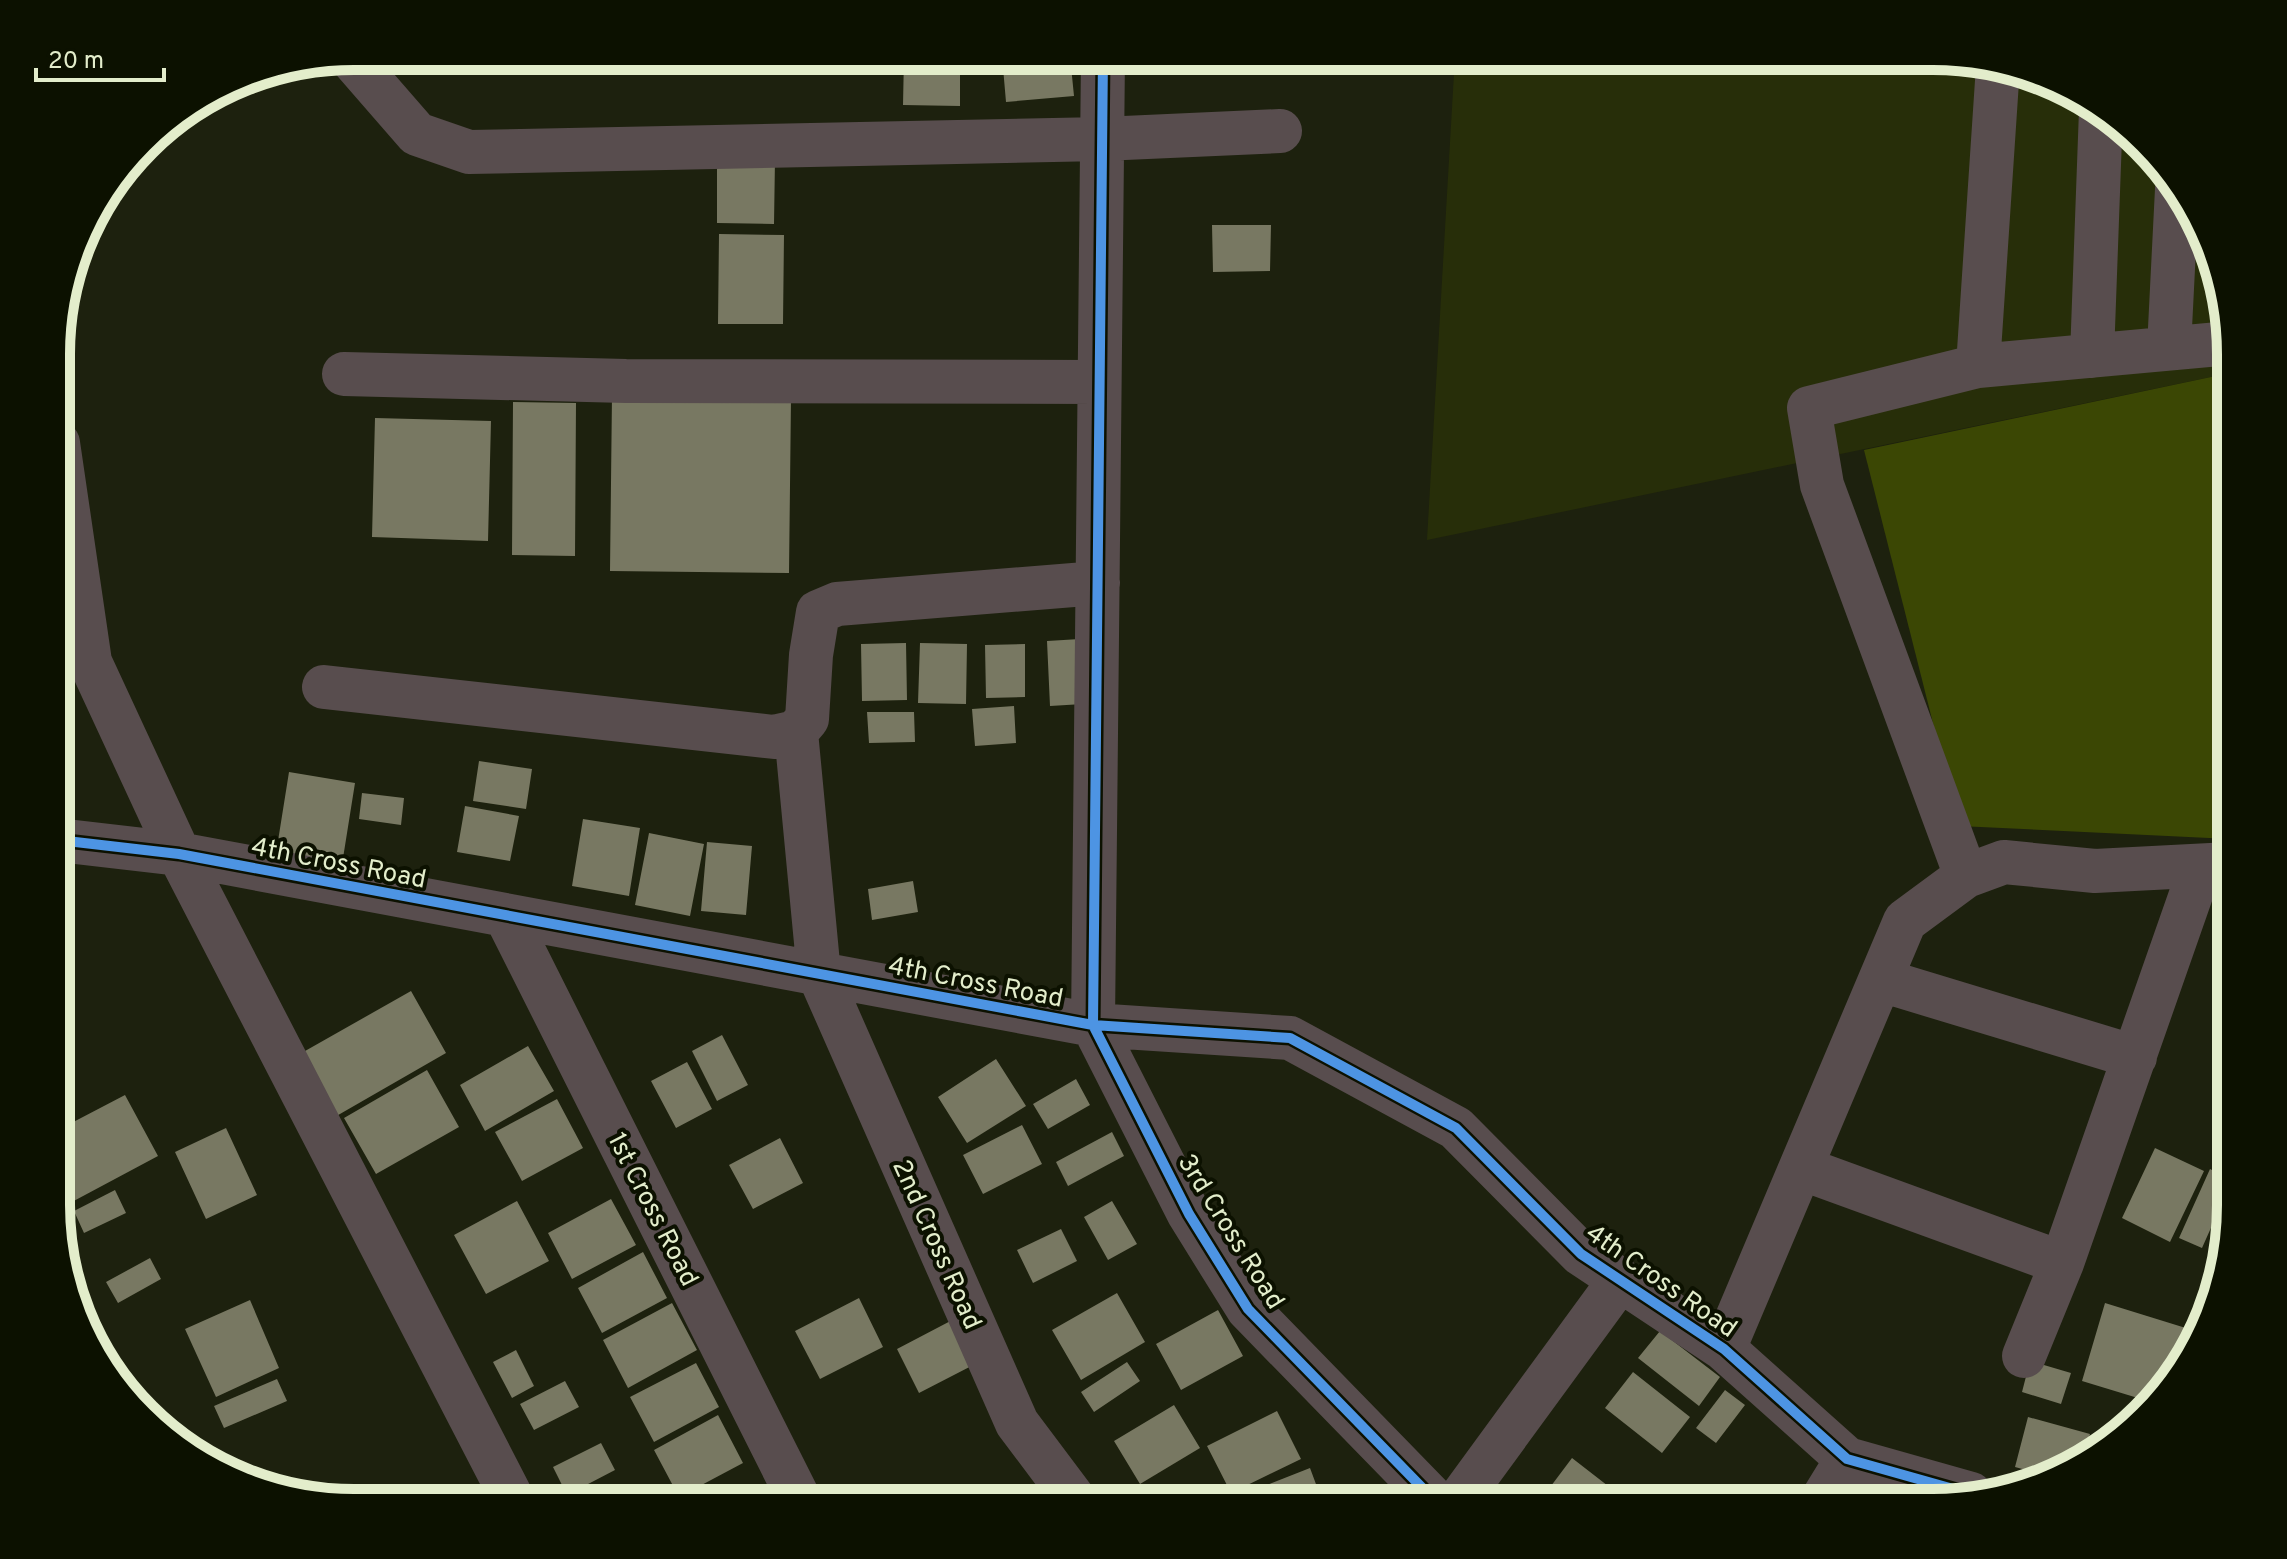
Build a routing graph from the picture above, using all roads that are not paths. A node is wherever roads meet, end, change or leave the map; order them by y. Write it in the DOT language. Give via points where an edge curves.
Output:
graph roads {
  1 [pos="361,70"];
  2 [pos="1103,70"];
  3 [pos="1997,77"];
  4 [pos="2100,125"];
  5 [pos="1280,131"];
  6 [pos="1102,139"];
  7 [pos="2176,207"];
  8 [pos="2216,344"];
  9 [pos="2169,348"];
  10 [pos="2092,356"];
  11 [pos="1978,366"];
  12 [pos="344,374"];
  13 [pos="1099,382"];
  14 [pos="70,531"];
  15 [pos="1098,583"];
  16 [pos="324,687"];
  17 [pos="796,732"];
  18 [pos="71,841"];
  19 [pos="179,854"];
  20 [pos="2216,865"];
  21 [pos="1966,876"];
  22 [pos="506,916"];
  23 [pos="819,974"];
  24 [pos="1881,980"];
  25 [pos="1093,1025"];
  26 [pos="2135,1057"];
  27 [pos="1801,1168"];
  28 [pos="2062,1263"];
  29 [pos="1620,1280"];
  30 [pos="1724,1349"];
  31 [pos="2024,1356"];
  32 [pos="1847,1459"];
  33 [pos="1950,1488"];
  34 [pos="507,1489"];
  35 [pos="794,1489"];
  36 [pos="1066,1489"];
  37 [pos="1423,1489"];
  38 [pos="1467,1489"];
  39 [pos="1829,1489"];
  1 -- 6 [label="street" via="417,134 469,152"];
  2 -- 6 [label="street"];
  3 -- 11 [label="street"];
  4 -- 10 [label="street"];
  5 -- 6 [label="street"];
  6 -- 13 [label="street"];
  7 -- 9 [label="street"];
  8 -- 9 [label="street"];
  9 -- 10 [label="street"];
  10 -- 11 [label="street"];
  11 -- 21 [label="street" via="1809,408 1822,485"];
  12 -- 13 [label="street" via="626,381"];
  13 -- 15 [label="street"];
  14 -- 19 [label="street" via="90,662"];
  15 -- 17 [label="street" via="837,604 818,612 807,719"];
  15 -- 25 [label="street"];
  16 -- 17 [label="street" via="774,737"];
  17 -- 23 [label="street, 2nd Cross Road"];
  18 -- 19 [label="street, 4th Cross Road"];
  19 -- 22 [label="street, 4th Cross Road"];
  19 -- 34 [label="street"];
  20 -- 21 [label="street" via="2095,871 2004,862"];
  20 -- 26 [label="street"];
  21 -- 24 [label="street" via="1905,921"];
  22 -- 23 [label="street, 4th Cross Road"];
  22 -- 35 [label="street, 1st Cross Road"];
  23 -- 25 [label="street, 4th Cross Road"];
  23 -- 36 [label="street, 2nd Cross Road" via="1017,1423"];
  24 -- 26 [label="street"];
  24 -- 27 [label="street"];
  25 -- 29 [label="street, 4th Cross Road" via="1290,1038 1456,1128 1581,1254"];
  25 -- 37 [label="street, 3rd Cross Road" via="1189,1214 1248,1309"];
  26 -- 28 [label="street"];
  27 -- 28 [label="street"];
  27 -- 30 [label="street"];
  28 -- 31 [label="street"];
  29 -- 30 [label="street, 4th Cross Road"];
  29 -- 38 [label="street"];
  30 -- 32 [label="street, 4th Cross Road"];
  32 -- 33 [label="street"];
  32 -- 39 [label="street"];
}
